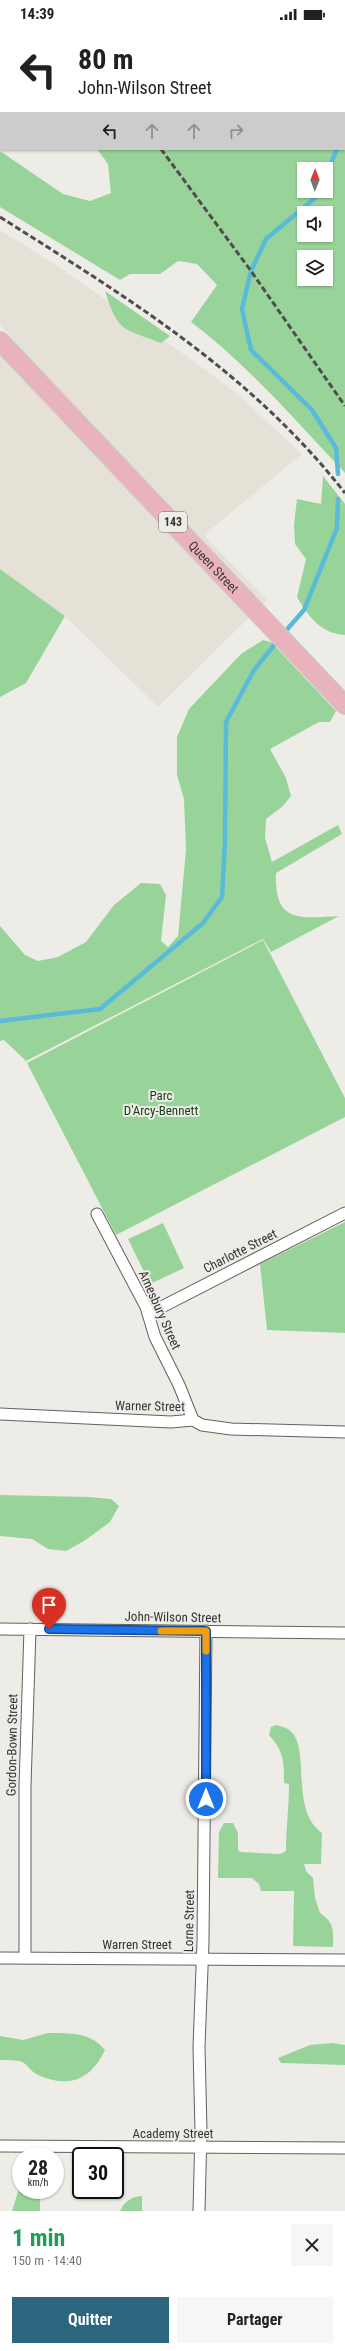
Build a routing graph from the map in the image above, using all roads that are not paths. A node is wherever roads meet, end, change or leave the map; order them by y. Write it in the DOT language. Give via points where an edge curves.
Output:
graph roads {
  1 [pos="0,341"];
  2 [pos="345,705"];
  3 [pos="345,1213"];
  4 [pos="97,1214"];
  5 [pos="148,1314"];
  6 [pos="0,1414"];
  7 [pos="193,1420"];
  8 [pos="345,1432"];
  9 [pos="0,1629"];
  10 [pos="30,1629"];
  11 [pos="206,1631"];
  12 [pos="345,1633"];
  13 [pos="0,1958"];
  14 [pos="25,1958"];
  15 [pos="203,1958"];
  16 [pos="345,1960"];
  17 [pos="0,2146"];
  18 [pos="200,2147"];
  19 [pos="345,2148"];
  20 [pos="199,2211"];
  1 -- 2 [label="main road, Queen Street / 143"];
  3 -- 5 [label="street, Charlotte Street"];
  4 -- 5 [label="street, Amesbury Street"];
  5 -- 7 [label="street, Amesbury Street" via="159,1346"];
  6 -- 7 [label="street, Warner Street" via="171,1422"];
  7 -- 8 [label="street, Warner Street" via="202,1425 231,1429"];
  9 -- 10 [label="street, John-Wilson Street"];
  10 -- 11 [label="street, John-Wilson Street"];
  10 -- 14 [label="street, Gordon-Bown Street" via="25,1786"];
  11 -- 12 [label="street, John-Wilson Street"];
  11 -- 15 [label="street, Lorne Street"];
  13 -- 14 [label="street, Warren Street"];
  14 -- 15 [label="street, Warren Street"];
  15 -- 16 [label="street, Warren Street"];
  15 -- 18 [label="street, Lorne Street" via="199,2047"];
  17 -- 18 [label="street, Academy Street"];
  18 -- 19 [label="street, Academy Street"];
  18 -- 20 [label="street, Lorne Street"];
}
